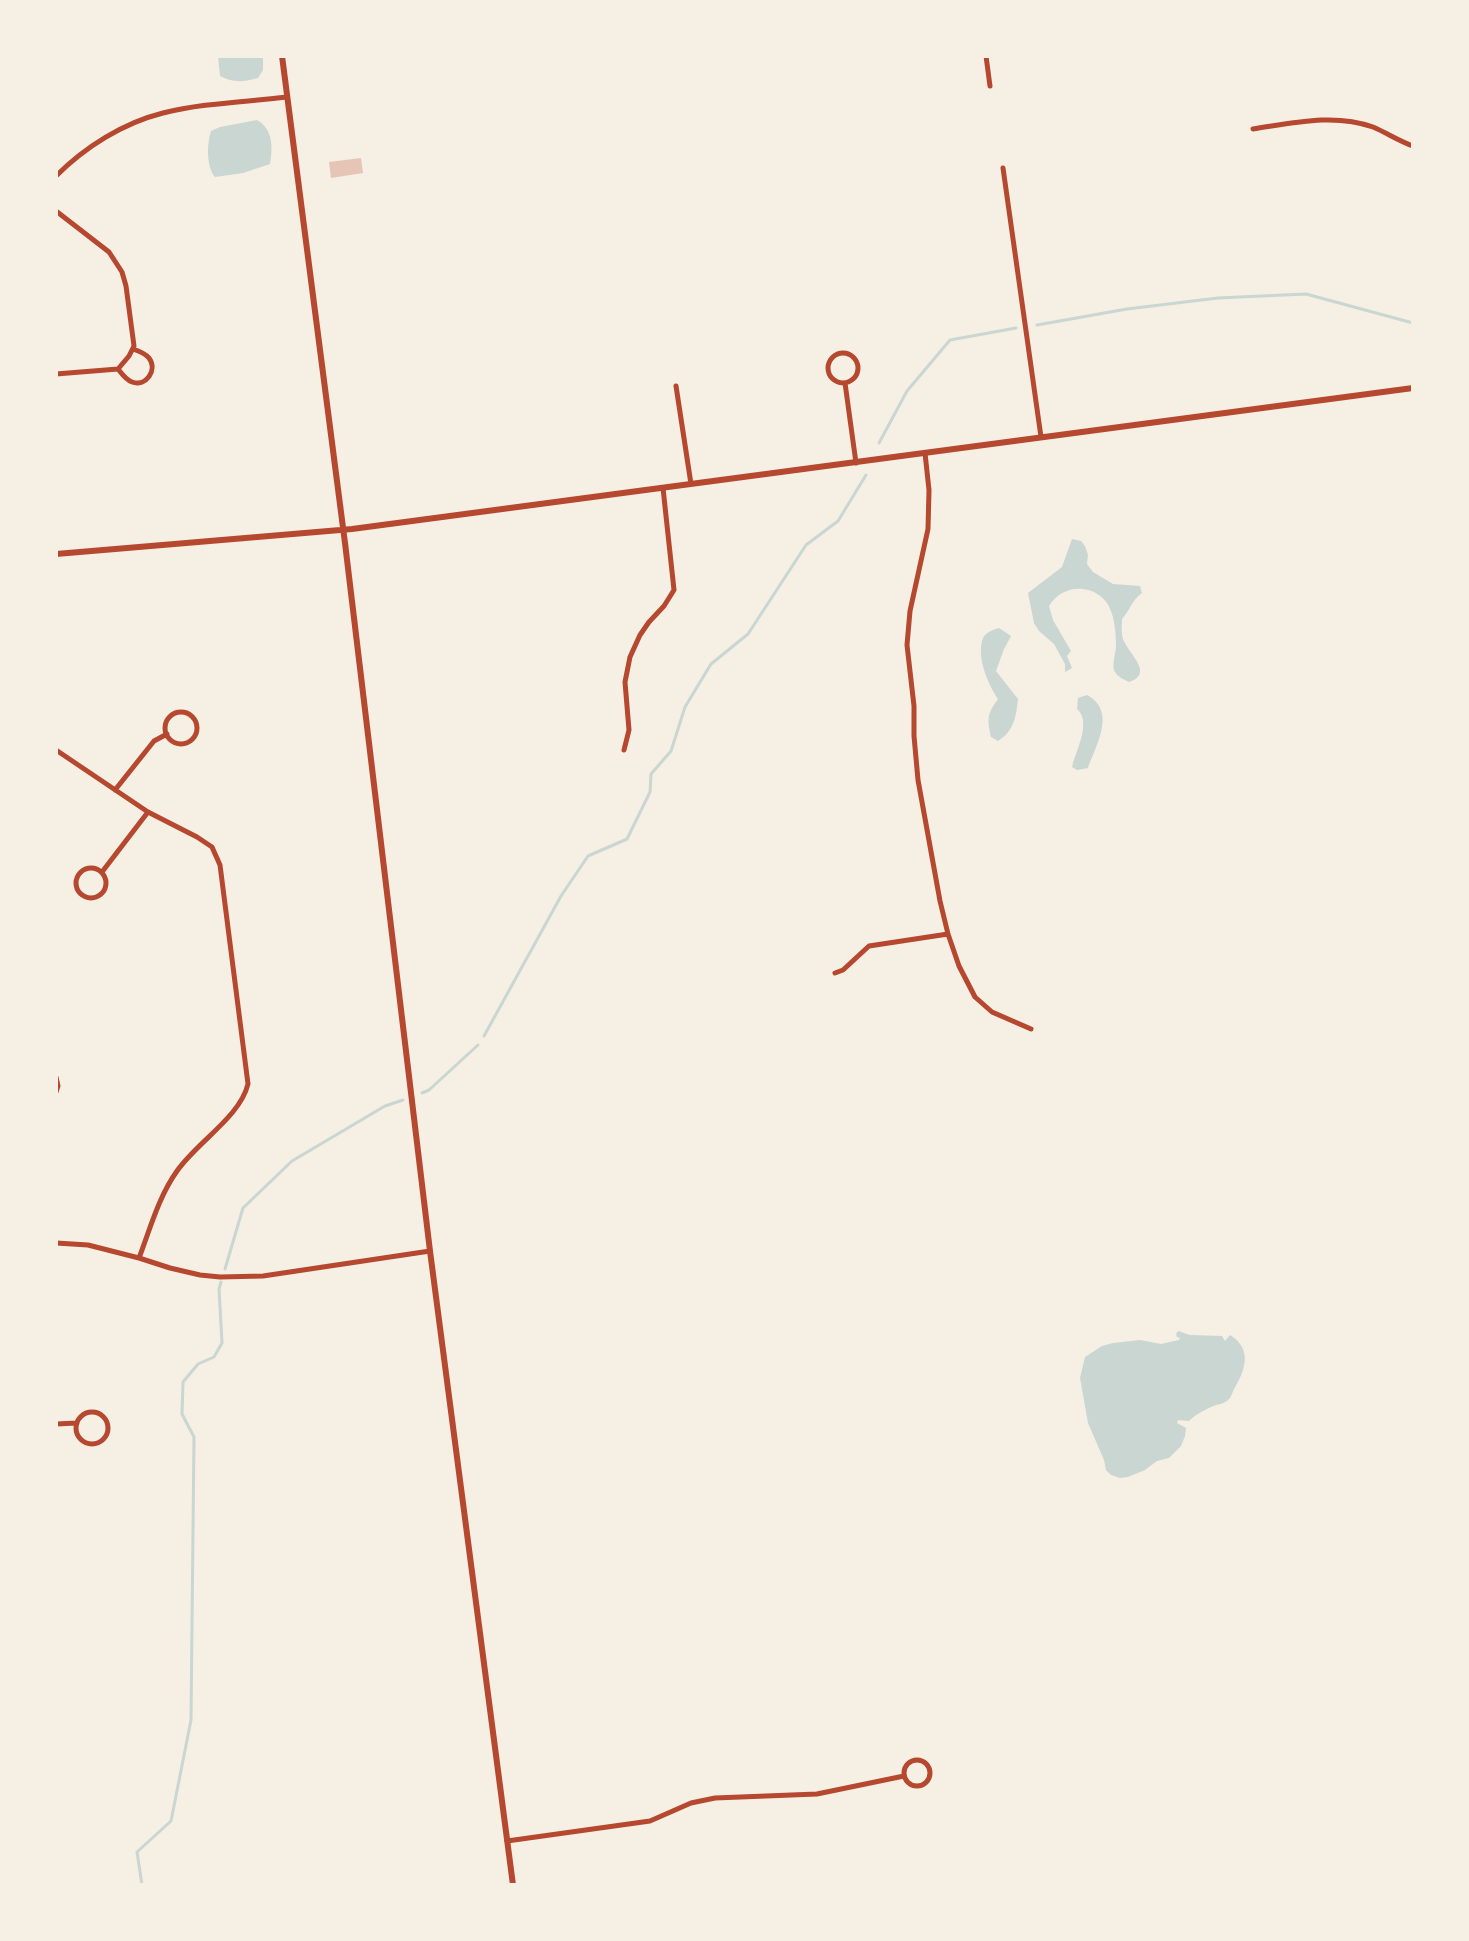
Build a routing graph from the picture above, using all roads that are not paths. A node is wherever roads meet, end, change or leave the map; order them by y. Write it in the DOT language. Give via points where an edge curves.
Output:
graph roads {
  1 [pos="282,56"];
  2 [pos="986,56"];
  3 [pos="990,86"];
  4 [pos="287,97"];
  5 [pos="1253,129"];
  6 [pos="1413,146"];
  7 [pos="1003,168"];
  8 [pos="56,176"];
  9 [pos="56,211"];
  10 [pos="133,349"];
  11 [pos="118,369"];
  12 [pos="56,374"];
  13 [pos="845,383"];
  14 [pos="676,386"];
  15 [pos="1413,388"];
  16 [pos="1041,437"];
  17 [pos="925,453"];
  18 [pos="856,463"];
  19 [pos="691,484"];
  20 [pos="663,488"];
  21 [pos="343,530"];
  22 [pos="56,554"];
  23 [pos="167,734"];
  24 [pos="56,750"];
  25 [pos="624,750"];
  26 [pos="115,790"];
  27 [pos="148,812"];
  28 [pos="102,872"];
  29 [pos="948,934"];
  30 [pos="835,973"];
  31 [pos="1031,1029"];
  32 [pos="56,1077"];
  33 [pos="56,1092"];
  34 [pos="56,1243"];
  35 [pos="430,1251"];
  36 [pos="139,1258"];
  37 [pos="77,1423"];
  38 [pos="56,1424"];
  39 [pos="904,1776"];
  40 [pos="507,1841"];
  41 [pos="513,1885"];
  1 -- 4 [label="street"];
  2 -- 3 [label="street"];
  4 -- 8 [label="street" via="187,108 140,120 91,147"];
  4 -- 21 [label="street"];
  5 -- 6 [label="street" via="1330,120 1370,126"];
  7 -- 16 [label="street"];
  9 -- 10 [label="street" via="117,262 126,286"];
  10 -- 11 [label="street"];
  10 -- 11 [label="street" via="151,361 148,378 135,383"];
  11 -- 12 [label="street"];
  13 -- 13 [label="street" via="858,366 854,357 840,353 829,361 828,370 832,379"];
  13 -- 18 [label="street"];
  14 -- 19 [label="street"];
  15 -- 16 [label="street"];
  16 -- 17 [label="street"];
  17 -- 18 [label="street"];
  17 -- 29 [label="street" via="928,529 907,645 918,780"];
  18 -- 19 [label="street"];
  19 -- 20 [label="street"];
  20 -- 21 [label="street"];
  20 -- 25 [label="street" via="674,590 630,657"];
  21 -- 22 [label="street"];
  21 -- 35 [label="street"];
  23 -- 23 [label="street" via="174,742 190,741 196,722 190,714 175,713 168,719"];
  23 -- 26 [label="street" via="154,741"];
  24 -- 26 [label="street"];
  26 -- 27 [label="street"];
  27 -- 28 [label="street"];
  27 -- 36 [label="street" via="197,837 217,856 248,1084 242,1102 175,1173"];
  28 -- 28 [label="street" via="102,893 94,898 80,893 79,874 92,868"];
  29 -- 30 [label="street" via="869,946"];
  29 -- 31 [label="street" via="979,1003"];
  32 -- 33 [label="street"];
  34 -- 36 [label="street"];
  35 -- 36 [label="street" via="240,1277 200,1275"];
  35 -- 40 [label="street"];
  37 -- 37 [label="street" via="77,1433 88,1443 106,1435 107,1424 97,1413 87,1413"];
  37 -- 38 [label="street"];
  39 -- 39 [label="street" via="921,1785 930,1772 927,1764 915,1760 905,1767"];
  39 -- 40 [label="street" via="817,1794 715,1798 650,1821"];
  40 -- 41 [label="street"];
}
